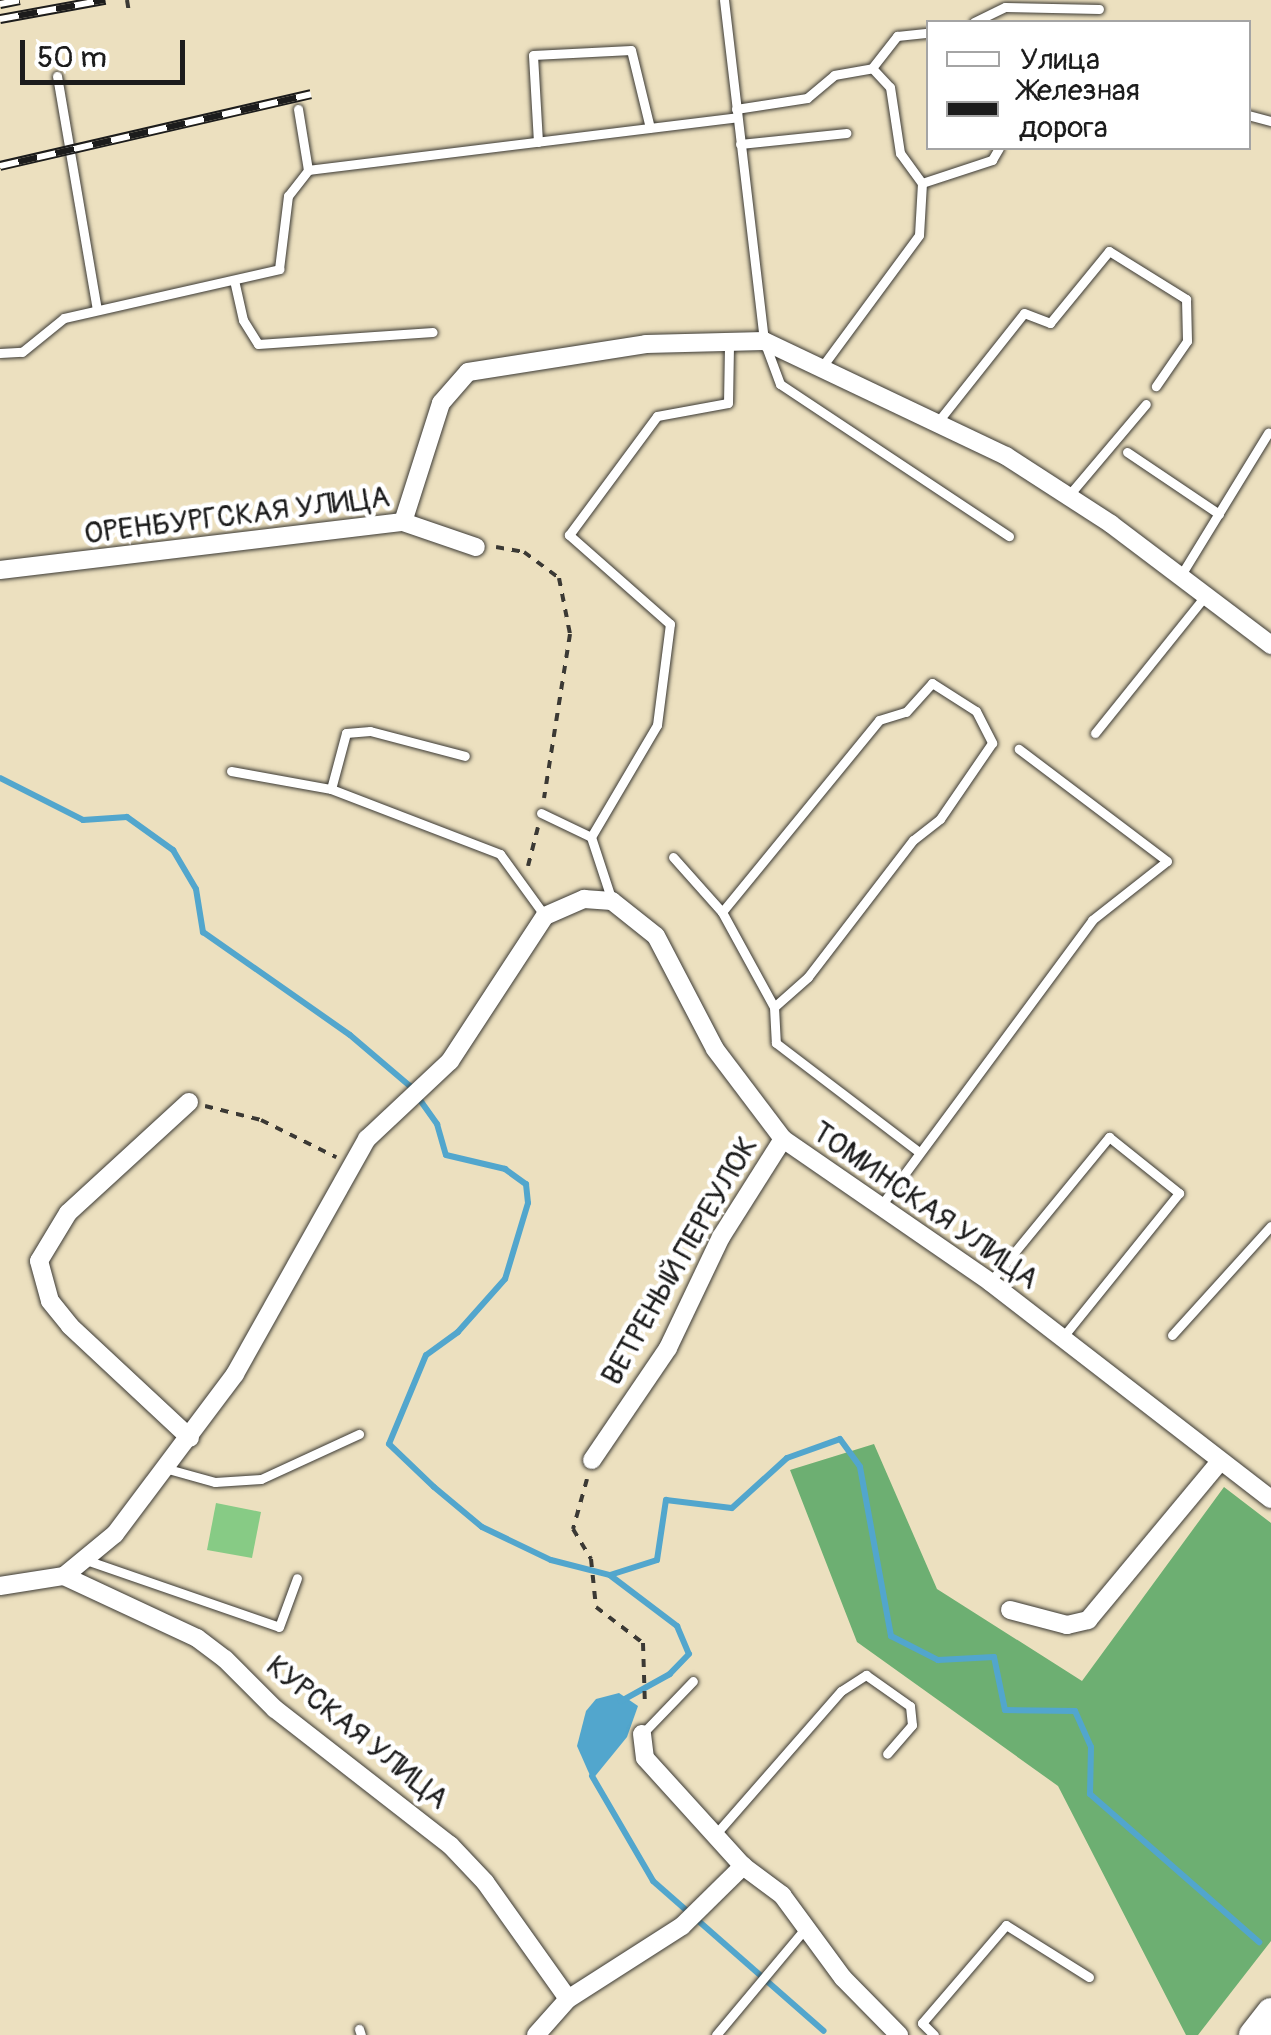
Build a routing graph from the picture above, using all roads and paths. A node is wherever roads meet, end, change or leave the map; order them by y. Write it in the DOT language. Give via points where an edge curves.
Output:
graph roads {
  1 [pos="128,0"];
  2 [pos="724,0"];
  3 [pos="1099,9"];
  4 [pos="129,13"];
  5 [pos="978,20"];
  6 [pos="926,33"];
  7 [pos="872,68"];
  8 [pos="56,76"];
  9 [pos="298,109"];
  10 [pos="737,113"];
  11 [pos="650,128"];
  12 [pos="846,133"];
  13 [pos="538,142"];
  14 [pos="740,144"];
  15 [pos="998,150"];
  16 [pos="308,170"];
  17 [pos="922,183"];
  18 [pos="234,280"];
  19 [pos="97,310"];
  20 [pos="432,332"];
  21 [pos="729,340"];
  22 [pos="764,340"];
  23 [pos="0,353"];
  24 [pos="824,364"];
  25 [pos="1156,386"];
  26 [pos="1146,404"];
  27 [pos="940,419"];
  28 [pos="1268,433"];
  29 [pos="1127,452"];
  30 [pos="1070,495"];
  31 [pos="1219,514"];
  32 [pos="403,522"];
  33 [pos="1009,536"];
  34 [pos="476,548"];
  35 [pos="0,570"];
  36 [pos="1181,575"];
  37 [pos="1206,594"];
  38 [pos="1269,639"];
  39 [pos="1095,733"];
  40 [pos="1019,749"];
  41 [pos="465,756"];
  42 [pos="231,771"];
  43 [pos="331,789"];
  44 [pos="541,813"];
  45 [pos="591,837"];
  46 [pos="673,858"];
  47 [pos="524,887"];
  48 [pos="612,901"];
  49 [pos="722,912"];
  50 [pos="544,916"];
  51 [pos="774,1007"];
  52 [pos="189,1102"];
  53 [pos="783,1140"];
  54 [pos="919,1152"];
  55 [pos="349,1164"];
  56 [pos="879,1209"];
  57 [pos="1271,1226"];
  58 [pos="990,1282"];
  59 [pos="1172,1335"];
  60 [pos="1062,1339"];
  61 [pos="359,1434"];
  62 [pos="190,1438"];
  63 [pos="592,1460"];
  64 [pos="1219,1463"];
  65 [pos="168,1469"];
  66 [pos="1271,1499"];
  67 [pos="86,1560"];
  68 [pos="64,1576"];
  69 [pos="297,1578"];
  70 [pos="0,1586"];
  71 [pos="1010,1610"];
  72 [pos="692,1681"];
  73 [pos="642,1734"];
  74 [pos="887,1754"];
  75 [pos="714,1836"];
  76 [pos="743,1866"];
  77 [pos="808,1926"];
  78 [pos="1089,1976"];
  79 [pos="568,2000"];
  80 [pos="1271,2012"];
  81 [pos="724,2025"];
  82 [pos="536,2035"];
  83 [pos="716,2035"];
  84 [pos="736,2035"];
  85 [pos="899,2035"];
  86 [pos="934,2035"];
  87 [pos="1253,2035"];
  1 -- 4 [label="path"];
  2 -- 10 [label="lane"];
  3 -- 5 [label="lane" via="1005,8"];
  6 -- 7 [label="lane" via="897,36"];
  7 -- 10 [label="lane" via="834,74 807,98"];
  7 -- 17 [label="lane" via="890,87 900,153"];
  8 -- 19 [label="lane"];
  9 -- 16 [label="lane"];
  10 -- 11 [label="lane"];
  10 -- 14 [label="lane"];
  11 -- 13 [label="lane"];
  11 -- 13 [label="lane" via="631,50 533,55"];
  12 -- 14 [label="lane"];
  13 -- 16 [label="lane"];
  14 -- 22 [label="lane"];
  15 -- 17 [label="lane" via="992,160"];
  16 -- 18 [label="lane" via="288,196 279,270"];
  17 -- 24 [label="lane" via="918,235"];
  18 -- 19 [label="lane"];
  18 -- 20 [label="lane" via="243,320 258,344"];
  19 -- 23 [label="lane" via="64,318 22,352"];
  21 -- 22 [label="street"];
  21 -- 32 [label="street" via="646,344 468,372 441,403"];
  21 -- 45 [label="lane" via="728,403 657,416 569,534 670,624 657,725"];
  22 -- 24 [label="street"];
  22 -- 33 [label="lane" via="780,384"];
  24 -- 27 [label="street"];
  25 -- 27 [label="lane" via="1187,341 1186,300 1110,250 1050,322 1024,313"];
  26 -- 30 [label="lane"];
  27 -- 30 [label="street"];
  28 -- 31 [label="lane"];
  29 -- 31 [label="lane"];
  30 -- 36 [label="street"];
  31 -- 36 [label="lane"];
  32 -- 34 [label="street, ОРЕНБУРГСКАЯ УЛИЦА"];
  32 -- 35 [label="street, ОРЕНБУРГСКАЯ УЛИЦА"];
  34 -- 44 [label="path" via="524,552 559,578 570,634"];
  36 -- 37 [label="street"];
  37 -- 38 [label="street"];
  37 -- 39 [label="lane"];
  40 -- 54 [label="lane" via="1167,861 1092,920"];
  41 -- 43 [label="lane" via="370,730 346,733"];
  42 -- 43 [label="lane"];
  43 -- 47 [label="lane" via="500,854"];
  44 -- 45 [label="lane"];
  44 -- 47 [label="path"];
  45 -- 48 [label="lane"];
  46 -- 49 [label="lane"];
  47 -- 50 [label="lane"];
  48 -- 50 [label="street" via="584,898"];
  48 -- 53 [label="street, ТОМИНСКАЯ УЛИЦА" via="656,936 715,1049"];
  49 -- 51 [label="lane"];
  49 -- 51 [label="lane" via="878,720 906,712 932,683 976,711 992,743 940,820 913,840 808,977"];
  50 -- 55 [label="street" via="450,1061"];
  51 -- 54 [label="lane" via="776,1043"];
  52 -- 55 [label="path" via="260,1120"];
  52 -- 62 [label="street" via="68,1213 39,1261 50,1302 70,1326"];
  53 -- 56 [label="street, ТОМИНСКАЯ УЛИЦА"];
  53 -- 63 [label="street, ВЕТРЕНЫЙ ПЕРЕУЛОК" via="721,1237 668,1348"];
  54 -- 56 [label="lane"];
  55 -- 62 [label="street" via="272,1313"];
  56 -- 58 [label="street, ТОМИНСКАЯ УЛИЦА"];
  57 -- 59 [label="lane"];
  58 -- 60 [label="street, ТОМИНСКАЯ УЛИЦА"];
  58 -- 60 [label="lane" via="1109,1136 1179,1192"];
  60 -- 64 [label="street, ТОМИНСКАЯ УЛИЦА"];
  61 -- 65 [label="lane" via="261,1479 216,1482"];
  62 -- 65 [label="street"];
  63 -- 73 [label="path" via="573,1528 591,1560 596,1607 643,1643 648,1668"];
  64 -- 66 [label="street, ТОМИНСКАЯ УЛИЦА"];
  64 -- 71 [label="street" via="1088,1620 1067,1625"];
  65 -- 67 [label="street"];
  67 -- 68 [label="street"];
  67 -- 69 [label="lane" via="279,1627"];
  68 -- 70 [label="street"];
  68 -- 79 [label="street, КУРСКАЯ УЛИЦА" via="197,1638 275,1709 417,1814 484,1882"];
  72 -- 73 [label="lane"];
  73 -- 75 [label="street" via="645,1758"];
  74 -- 75 [label="lane" via="912,1724 910,1706 866,1675 841,1690"];
  75 -- 76 [label="street"];
  76 -- 77 [label="street"];
  76 -- 79 [label="street" via="682,1926"];
  77 -- 81 [label="lane"];
  77 -- 85 [label="street" via="843,1978"];
  78 -- 86 [label="lane" via="1006,1925 922,2023"];
  79 -- 82 [label="street"];
  80 -- 87 [label="main road"];
  81 -- 83 [label="lane"];
  81 -- 84 [label="lane"];
}
